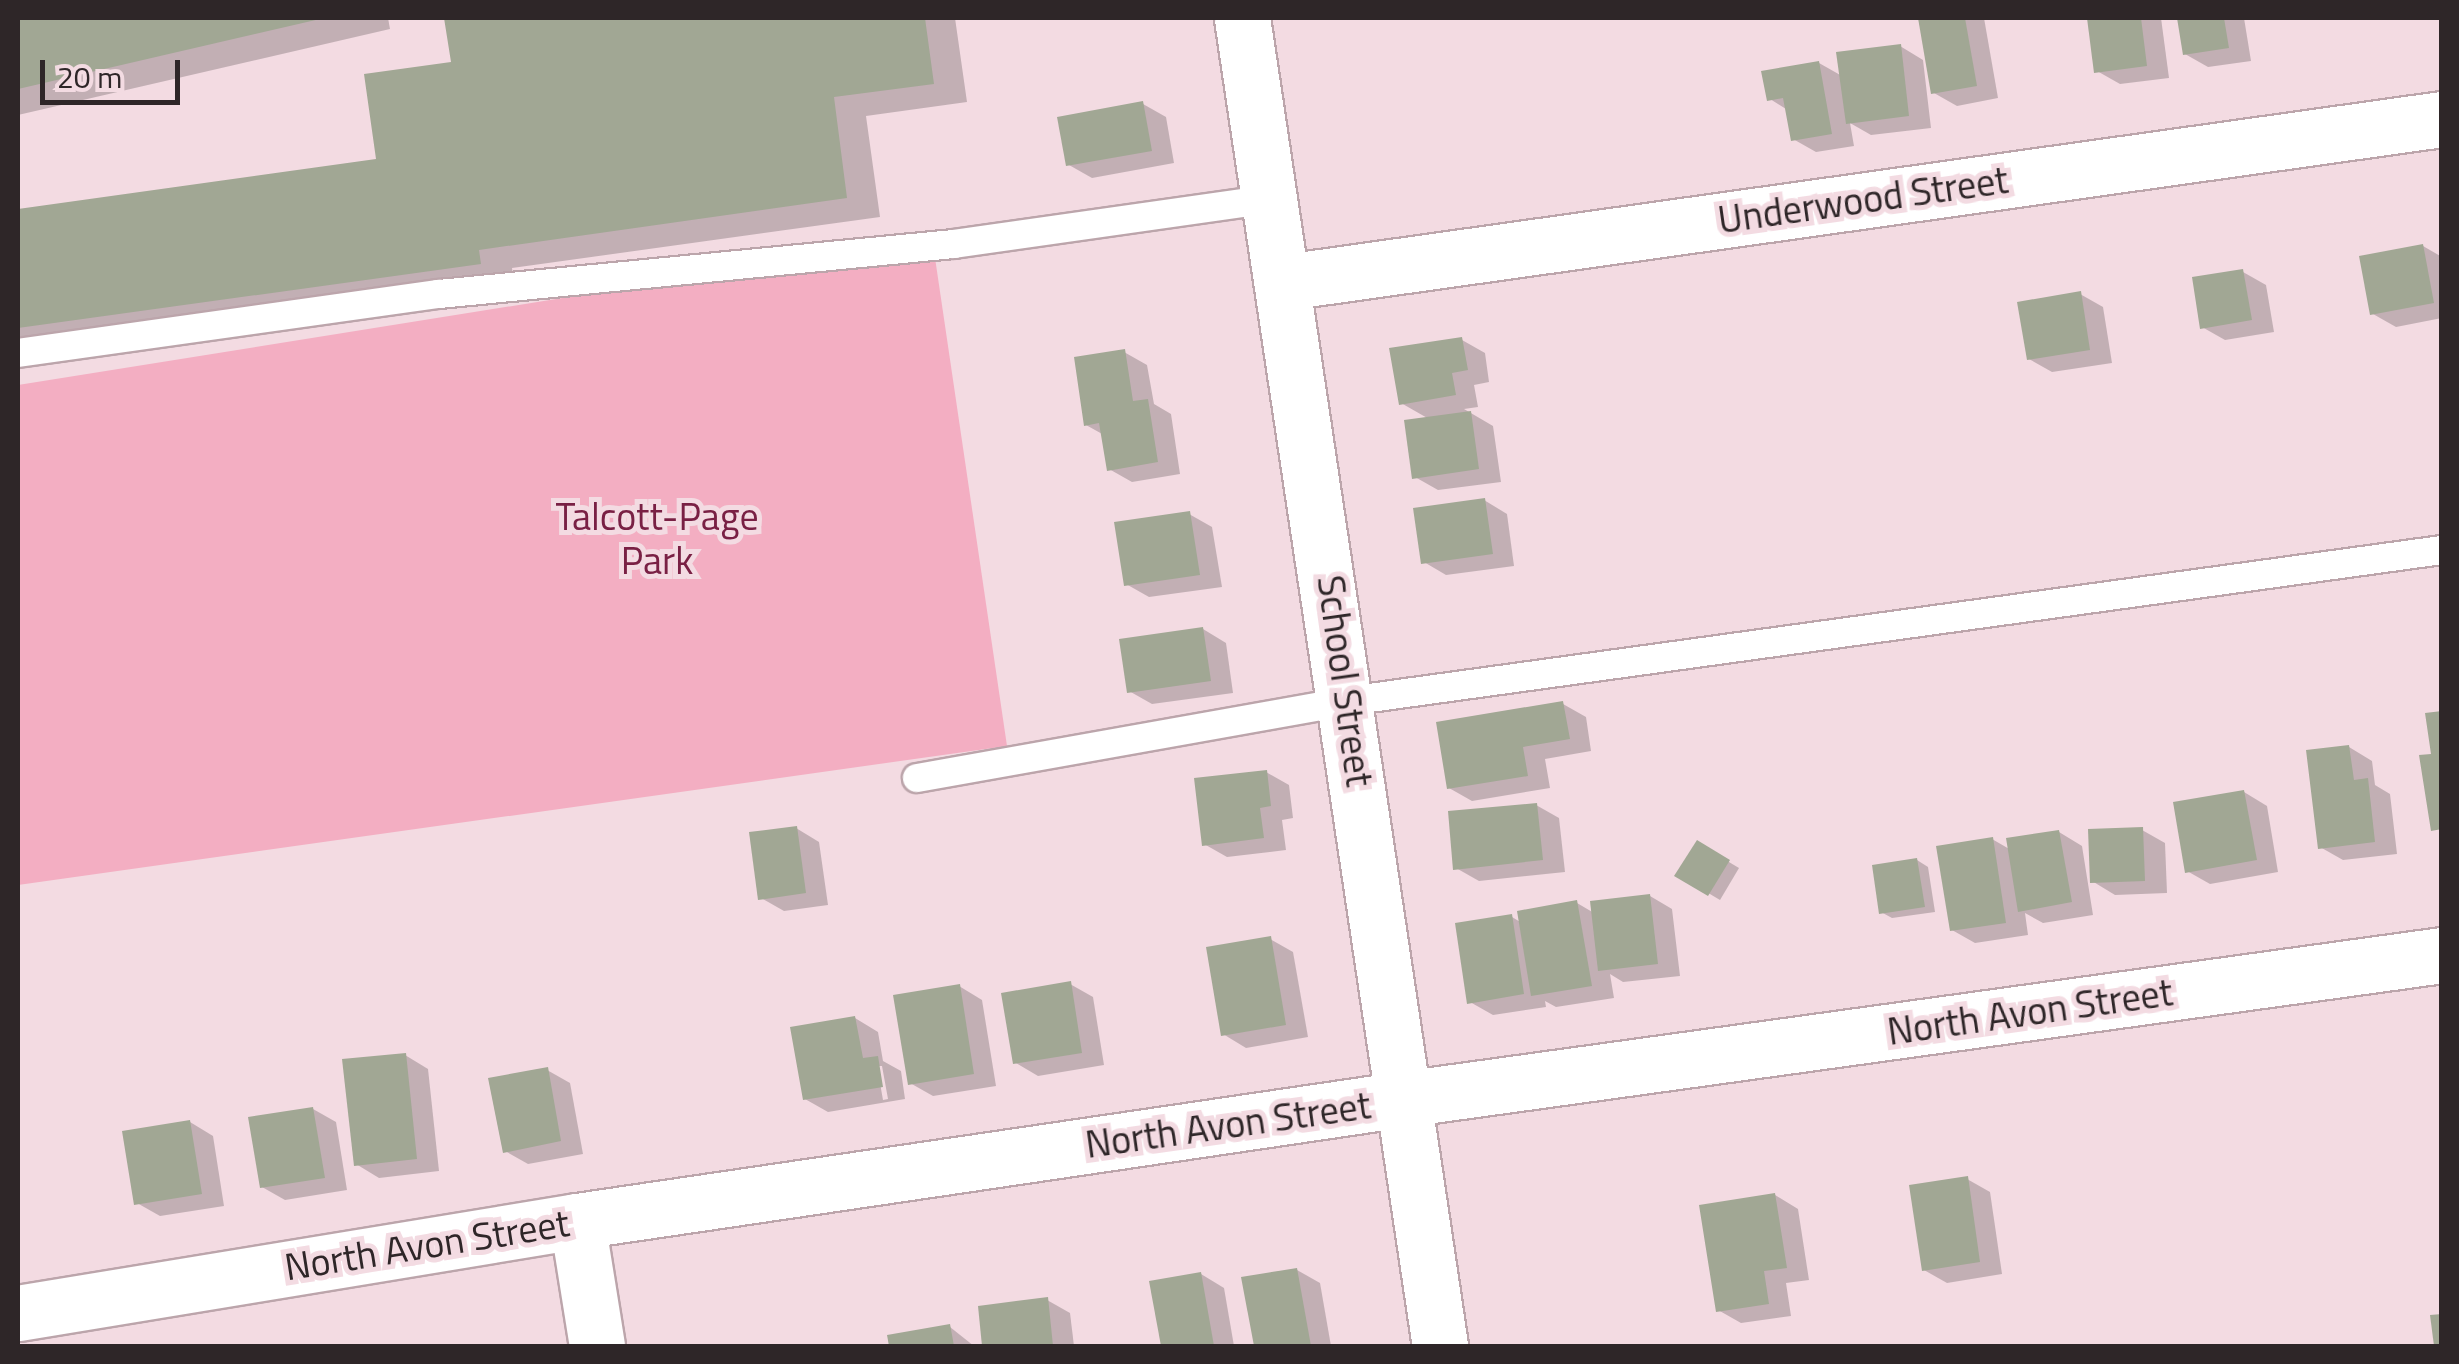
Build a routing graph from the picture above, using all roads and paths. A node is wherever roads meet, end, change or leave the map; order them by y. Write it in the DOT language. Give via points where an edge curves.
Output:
graph roads {
  1 [pos="1242,18"];
  2 [pos="2442,119"];
  3 [pos="1272,199"];
  4 [pos="1285,282"];
  5 [pos="18,354"];
  6 [pos="2442,550"];
  7 [pos="1348,701"];
  8 [pos="917,778"];
  9 [pos="2442,955"];
  10 [pos="1403,1099"];
  11 [pos="577,1220"];
  12 [pos="18,1313"];
  13 [pos="597,1346"];
  14 [pos="1440,1346"];
  1 -- 3 [label="street, School Street"];
  2 -- 4 [label="street, Underwood Street"];
  3 -- 4 [label="street, School Street"];
  3 -- 5 [label="lane" via="954,244 439,294"];
  4 -- 7 [label="street, School Street"];
  6 -- 7 [label="lane"];
  7 -- 8 [label="lane"];
  7 -- 10 [label="street, School Street"];
  9 -- 10 [label="street, North Avon Street"];
  10 -- 11 [label="street, North Avon Street"];
  10 -- 14 [label="street, School Street"];
  11 -- 12 [label="street, North Avon Street"];
  11 -- 13 [label="street"];
}
